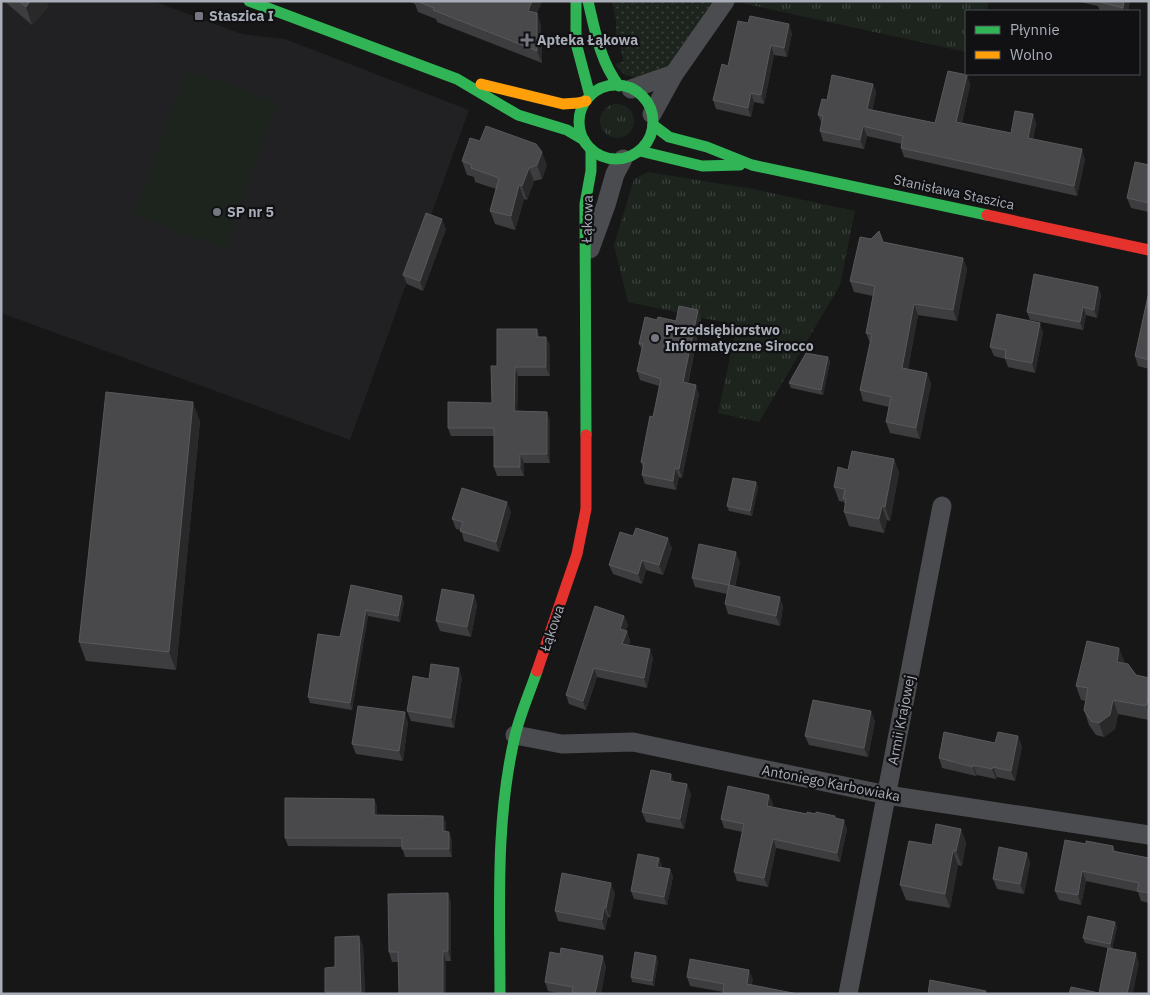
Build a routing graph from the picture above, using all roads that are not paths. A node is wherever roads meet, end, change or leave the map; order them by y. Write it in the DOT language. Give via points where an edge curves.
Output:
graph roads {
  1 [pos="249,1"];
  2 [pos="576,1"];
  3 [pos="588,1"];
  4 [pos="725,1"];
  5 [pos="677,71"];
  6 [pos="457,79"];
  7 [pos="625,87"];
  8 [pos="588,99"];
  9 [pos="653,120"];
  10 [pos="587,145"];
  11 [pos="640,151"];
  12 [pos="623,159"];
  13 [pos="752,165"];
  14 [pos="1149,250"];
  15 [pos="586,260"];
  16 [pos="942,506"];
  17 [pos="515,735"];
  18 [pos="886,795"];
  19 [pos="1149,835"];
  20 [pos="500,994"];
  21 [pos="848,994"];
  1 -- 6 [label="street"];
  2 -- 8 [label="street" via="576,43"];
  3 -- 7 [label="street" via="603,60 610,75"];
  4 -- 5 [label="street"];
  5 -- 7 [label="street"];
  5 -- 9 [label="street"];
  6 -- 8 [label="street" via="563,105 576,105"];
  6 -- 10 [label="street" via="518,115 568,130"];
  7 -- 8 [label="street" via="601,89"];
  7 -- 9 [label="street" via="645,99"];
  8 -- 10 [label="street" via="580,120 580,130"];
  9 -- 11 [label="street" via="649,140"];
  9 -- 13 [label="street, Stanisława Staszica" via="669,137 707,147"];
  10 -- 12 [label="street" via="606,158"];
  10 -- 15 [label="street, Łąkowa" via="591,171 585,204"];
  11 -- 12 [label="street"];
  11 -- 13 [label="street, Stanisława Staszica" via="702,166"];
  12 -- 15 [label="street, Łąkowa"];
  13 -- 14 [label="street, Stanisława Staszica"];
  15 -- 17 [label="street, Łąkowa" via="586,509 577,554"];
  16 -- 18 [label="street, Armii Krajowej"];
  17 -- 18 [label="street, Antoniego Karbowiaka" via="562,744 633,742"];
  17 -- 20 [label="street, Łąkowa" via="500,840"];
  18 -- 19 [label="street, Antoniego Karbowiaka"];
  18 -- 21 [label="street, Armii Krajowej"];
}
